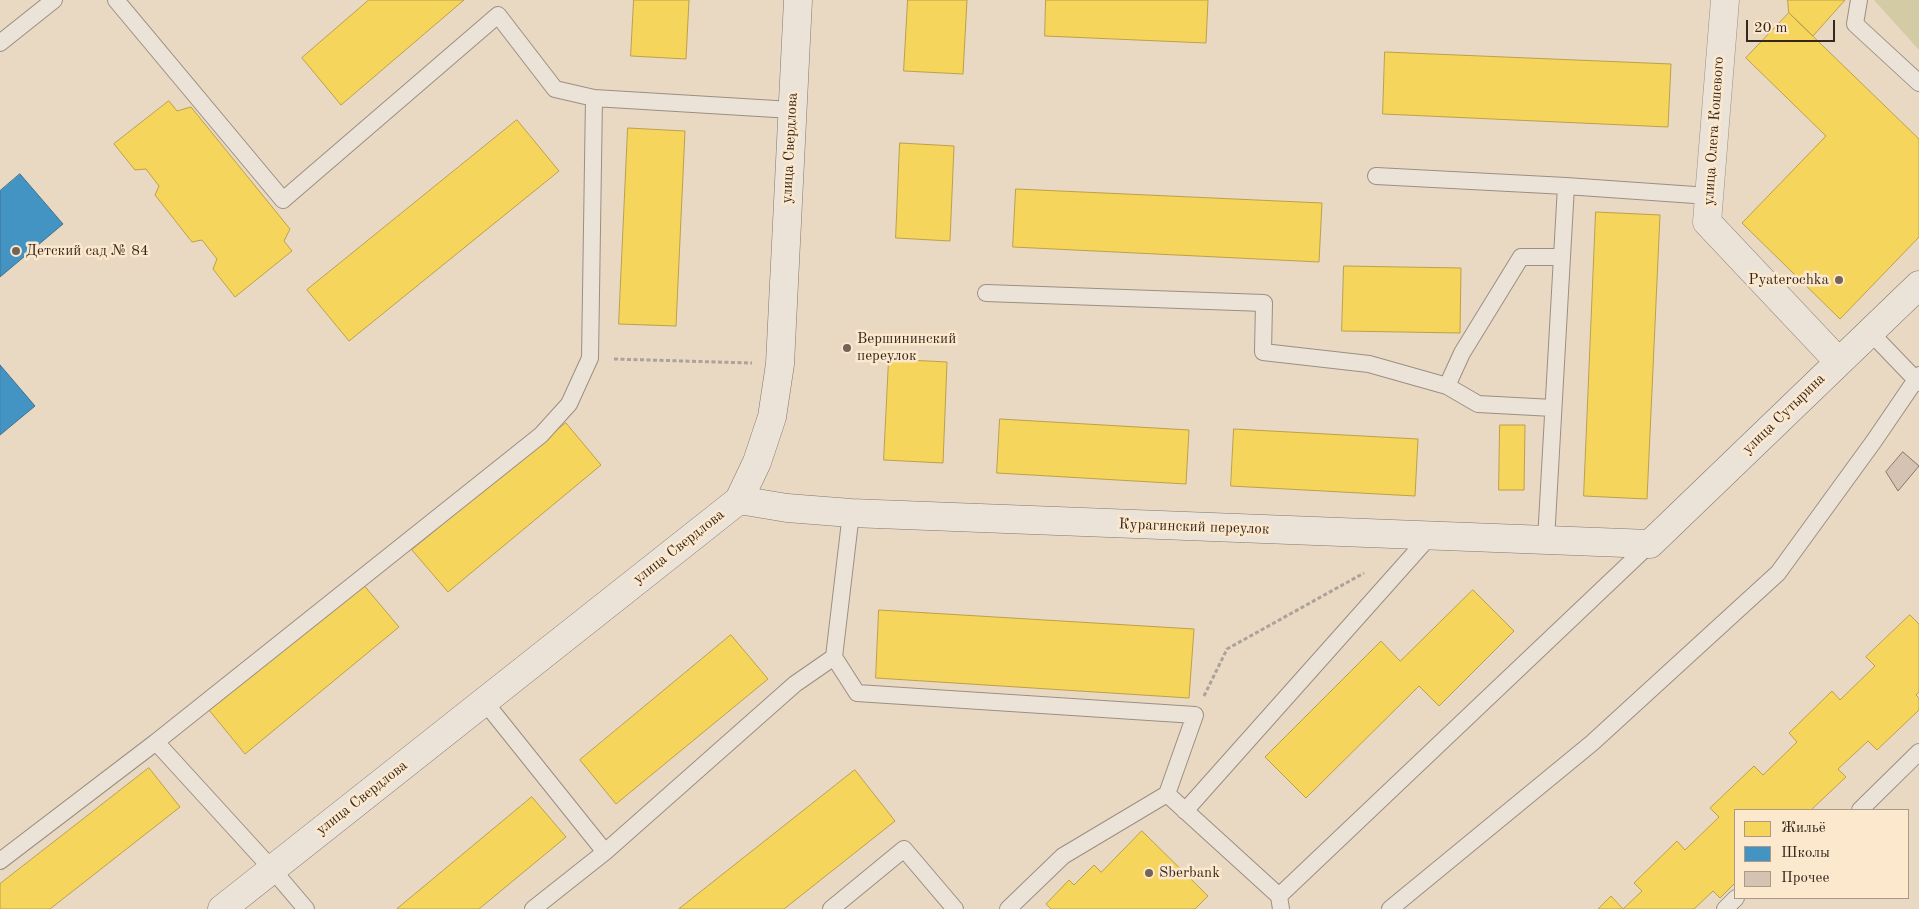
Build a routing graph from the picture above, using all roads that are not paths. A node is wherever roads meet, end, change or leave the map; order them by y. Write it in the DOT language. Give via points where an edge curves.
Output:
graph roads {
  1 [pos="54,0"];
  2 [pos="116,0"];
  3 [pos="798,0"];
  4 [pos="1859,0"];
  5 [pos="1719,1"];
  6 [pos="0,43"];
  7 [pos="1919,83"];
  8 [pos="594,98"];
  9 [pos="792,110"];
  10 [pos="1376,176"];
  11 [pos="1566,186"];
  12 [pos="1709,196"];
  13 [pos="1562,257"];
  14 [pos="1919,284"];
  15 [pos="986,293"];
  16 [pos="1869,331"];
  17 [pos="1838,361"];
  18 [pos="1918,379"];
  19 [pos="1447,386"];
  20 [pos="1553,408"];
  21 [pos="739,500"];
  22 [pos="850,513"];
  23 [pos="1430,536"];
  24 [pos="1546,540"];
  25 [pos="1650,544"];
  26 [pos="834,657"];
  27 [pos="484,701"];
  28 [pos="156,742"];
  29 [pos="1919,752"];
  30 [pos="1167,794"];
  31 [pos="1861,809"];
  32 [pos="1185,810"];
  33 [pos="605,852"];
  34 [pos="0,861"];
  35 [pos="272,869"];
  36 [pos="1735,899"];
  37 [pos="1280,902"];
  38 [pos="222,909"];
  39 [pos="306,909"];
  40 [pos="533,909"];
  41 [pos="831,909"];
  42 [pos="955,909"];
  43 [pos="1008,909"];
  44 [pos="1390,909"];
  45 [pos="1725,909"];
  1 -- 6 [label="lane"];
  2 -- 8 [label="lane" via="283,200 498,15 555,89"];
  3 -- 9 [label="street, улица Свердлова"];
  4 -- 7 [label="lane" via="1855,24"];
  5 -- 12 [label="street, улица Олега Кошевого"];
  8 -- 9 [label="lane"];
  8 -- 28 [label="lane" via="590,358 569,404 542,435"];
  9 -- 21 [label="street, улица Свердлова" via="780,364 772,417 757,462"];
  10 -- 11 [label="lane"];
  11 -- 12 [label="lane"];
  11 -- 13 [label="lane"];
  12 -- 17 [label="street, улица Олега Кошевого" via="1707,222"];
  13 -- 19 [label="lane" via="1521,257 1462,353"];
  13 -- 20 [label="lane"];
  14 -- 16 [label="street, улица Сутырина"];
  15 -- 19 [label="lane" via="1264,302 1263,352 1369,364"];
  16 -- 17 [label="street, улица Сутырина"];
  16 -- 18 [label="lane"];
  17 -- 25 [label="street, улица Сутырина"];
  18 -- 44 [label="lane" via="1778,573 1592,743"];
  19 -- 20 [label="lane" via="1478,404"];
  20 -- 24 [label="lane"];
  21 -- 22 [label="street, Курагинский переулок"];
  21 -- 27 [label="street, улица Свердлова"];
  22 -- 23 [label="street, Курагинский переулок"];
  22 -- 26 [label="lane"];
  23 -- 24 [label="street, Курагинский переулок"];
  23 -- 32 [label="lane"];
  24 -- 25 [label="street, Курагинский переулок"];
  25 -- 37 [label="lane"];
  26 -- 30 [label="lane" via="856,693 1194,714"];
  26 -- 33 [label="lane" via="796,684"];
  27 -- 33 [label="lane"];
  27 -- 35 [label="street, улица Свердлова"];
  28 -- 34 [label="lane"];
  28 -- 35 [label="lane"];
  29 -- 31 [label="lane"];
  30 -- 32 [label="lane"];
  30 -- 43 [label="lane" via="1063,856"];
  32 -- 37 [label="lane"];
  33 -- 40 [label="lane"];
  35 -- 38 [label="street, улица Свердлова"];
  35 -- 39 [label="lane"];
  36 -- 45 [label="lane"];
  41 -- 42 [label="lane" via="904,849"];
}
